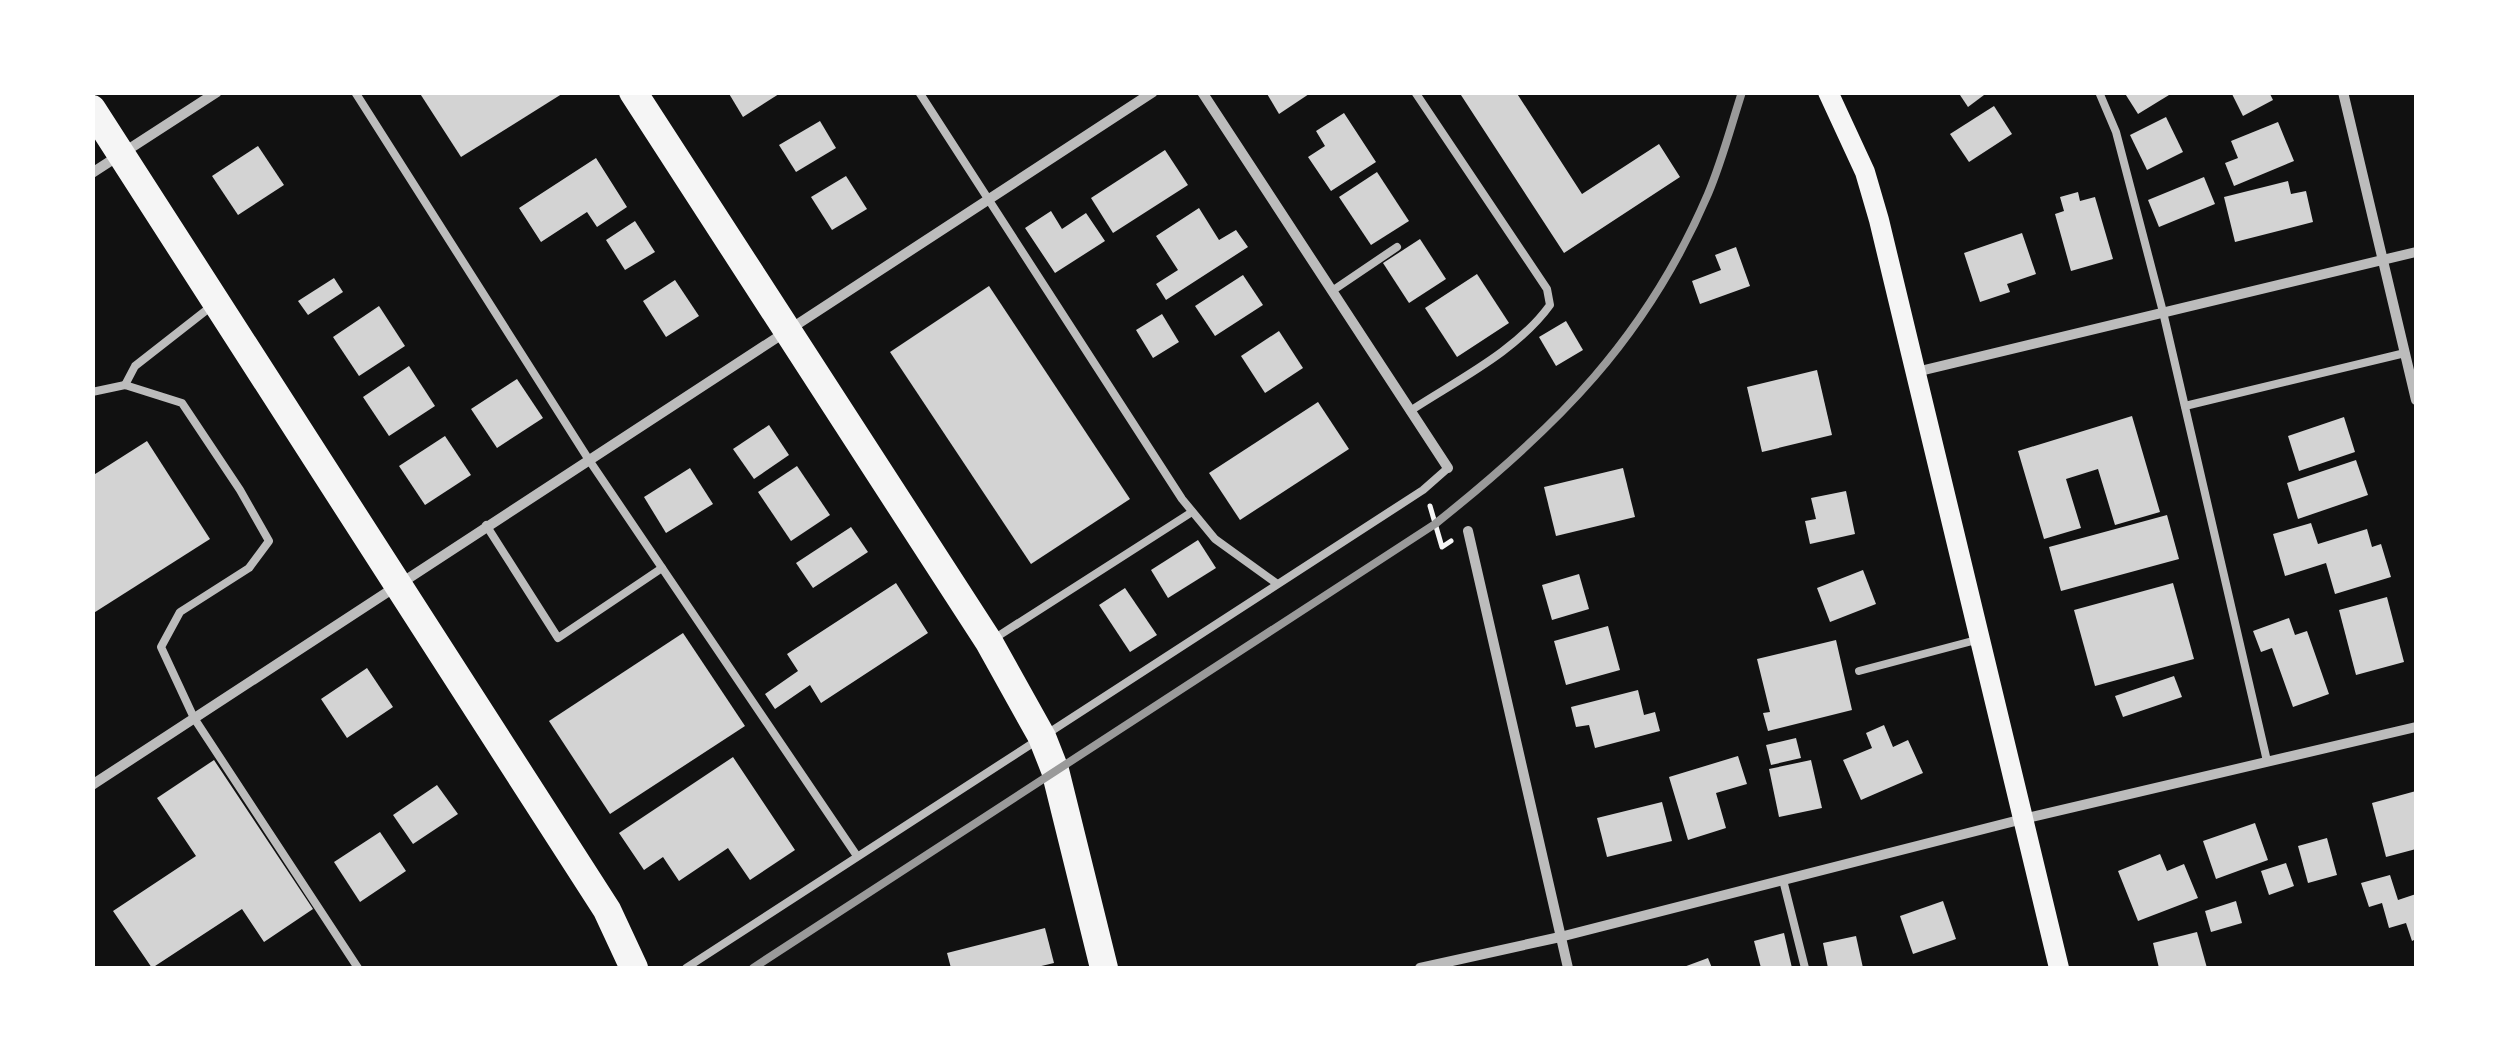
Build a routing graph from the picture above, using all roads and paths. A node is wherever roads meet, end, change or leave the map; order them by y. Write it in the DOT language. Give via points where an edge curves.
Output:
graph roads {
  1 [pos="218,92"];
  2 [pos="356,92"];
  3 [pos="633,92"];
  4 [pos="919,92"];
  5 [pos="1154,92"];
  6 [pos="1202,92"];
  7 [pos="1415,92"];
  8 [pos="1828,92"];
  9 [pos="2099,92"];
  10 [pos="2343,92"];
  11 [pos="92,109"];
  12 [pos="122,154"];
  13 [pos="92,173"];
  14 [pos="989,201"];
  15 [pos="1397,246"];
  16 [pos="2416,252"];
  17 [pos="2383,259"];
  18 [pos="1332,291"];
  19 [pos="217,302"];
  20 [pos="2163,312"];
  21 [pos="788,332"];
  22 [pos="2405,353"];
  23 [pos="1915,372"];
  24 [pos="125,385"];
  25 [pos="92,392"];
  26 [pos="2416,400"];
  27 [pos="2185,406"];
  28 [pos="1410,411"];
  29 [pos="589,460"];
  30 [pos="1448,468"];
  31 [pos="1423,490"];
  32 [pos="1192,512"];
  33 [pos="486,525"];
  34 [pos="1468,530"];
  35 [pos="662,568"];
  36 [pos="397,583"];
  37 [pos="1276,584"];
  38 [pos="1980,639"];
  39 [pos="988,642"];
  40 [pos="1859,671"];
  41 [pos="194,718"];
  42 [pos="2416,726"];
  43 [pos="1042,736"];
  44 [pos="2268,761"];
  45 [pos="92,785"];
  46 [pos="2023,818"];
  47 [pos="857,856"];
  48 [pos="1783,880"];
  49 [pos="1560,938"];
  50 [pos="358,968"];
  51 [pos="634,968"];
  52 [pos="686,968"];
  53 [pos="1104,968"];
  54 [pos="1420,968"];
  55 [pos="1568,968"];
  56 [pos="1805,968"];
  57 [pos="2059,968"];
  1 -- 12 [label="street"];
  2 -- 29 [label="lane"];
  3 -- 21 [label="highway"];
  4 -- 14 [label="lane"];
  5 -- 14 [label="street"];
  6 -- 18 [label="street"];
  7 -- 28 [label="lane" via="1547,289 1550,305 1502,350"];
  8 -- 23 [label="main road" via="1880,220"];
  9 -- 20 [label="lane" via="2116,132"];
  10 -- 17 [label="street"];
  11 -- 12 [label="highway"];
  12 -- 13 [label="street"];
  12 -- 19 [label="highway"];
  14 -- 21 [label="street"];
  14 -- 32 [label="lane"];
  15 -- 18 [label="lane"];
  16 -- 17 [label="street"];
  17 -- 20 [label="street"];
  17 -- 22 [label="street"];
  18 -- 28 [label="street"];
  19 -- 24 [label="lane" via="135,366"];
  19 -- 36 [label="highway"];
  20 -- 23 [label="street"];
  20 -- 27 [label="lane"];
  21 -- 29 [label="street"];
  21 -- 39 [label="highway"];
  22 -- 26 [label="street"];
  22 -- 27 [label="lane"];
  23 -- 38 [label="main road"];
  24 -- 25 [label="lane"];
  24 -- 41 [label="lane" via="182,403 269,541 249,568 180,612 161,648"];
  27 -- 44 [label="lane"];
  28 -- 30 [label="street"];
  29 -- 33 [label="street"];
  29 -- 35 [label="lane"];
  30 -- 31 [label="lane"];
  31 -- 34 [label="path" via="1442,547"];
  31 -- 37 [label="lane"];
  32 -- 37 [label="lane" via="1215,539"];
  32 -- 39 [label="lane"];
  33 -- 35 [label="lane" via="558,638"];
  33 -- 36 [label="street"];
  34 -- 49 [label="street"];
  35 -- 47 [label="lane"];
  36 -- 41 [label="street"];
  36 -- 51 [label="highway" via="607,910"];
  37 -- 43 [label="lane"];
  38 -- 40 [label="lane"];
  38 -- 46 [label="main road"];
  39 -- 43 [label="highway"];
  41 -- 45 [label="street"];
  41 -- 50 [label="lane"];
  42 -- 44 [label="street"];
  43 -- 47 [label="lane"];
  43 -- 53 [label="highway"];
  44 -- 46 [label="street"];
  46 -- 48 [label="street"];
  46 -- 57 [label="main road"];
  47 -- 52 [label="lane"];
  48 -- 49 [label="street"];
  48 -- 56 [label="lane"];
  49 -- 54 [label="street"];
  49 -- 55 [label="street"];
}
